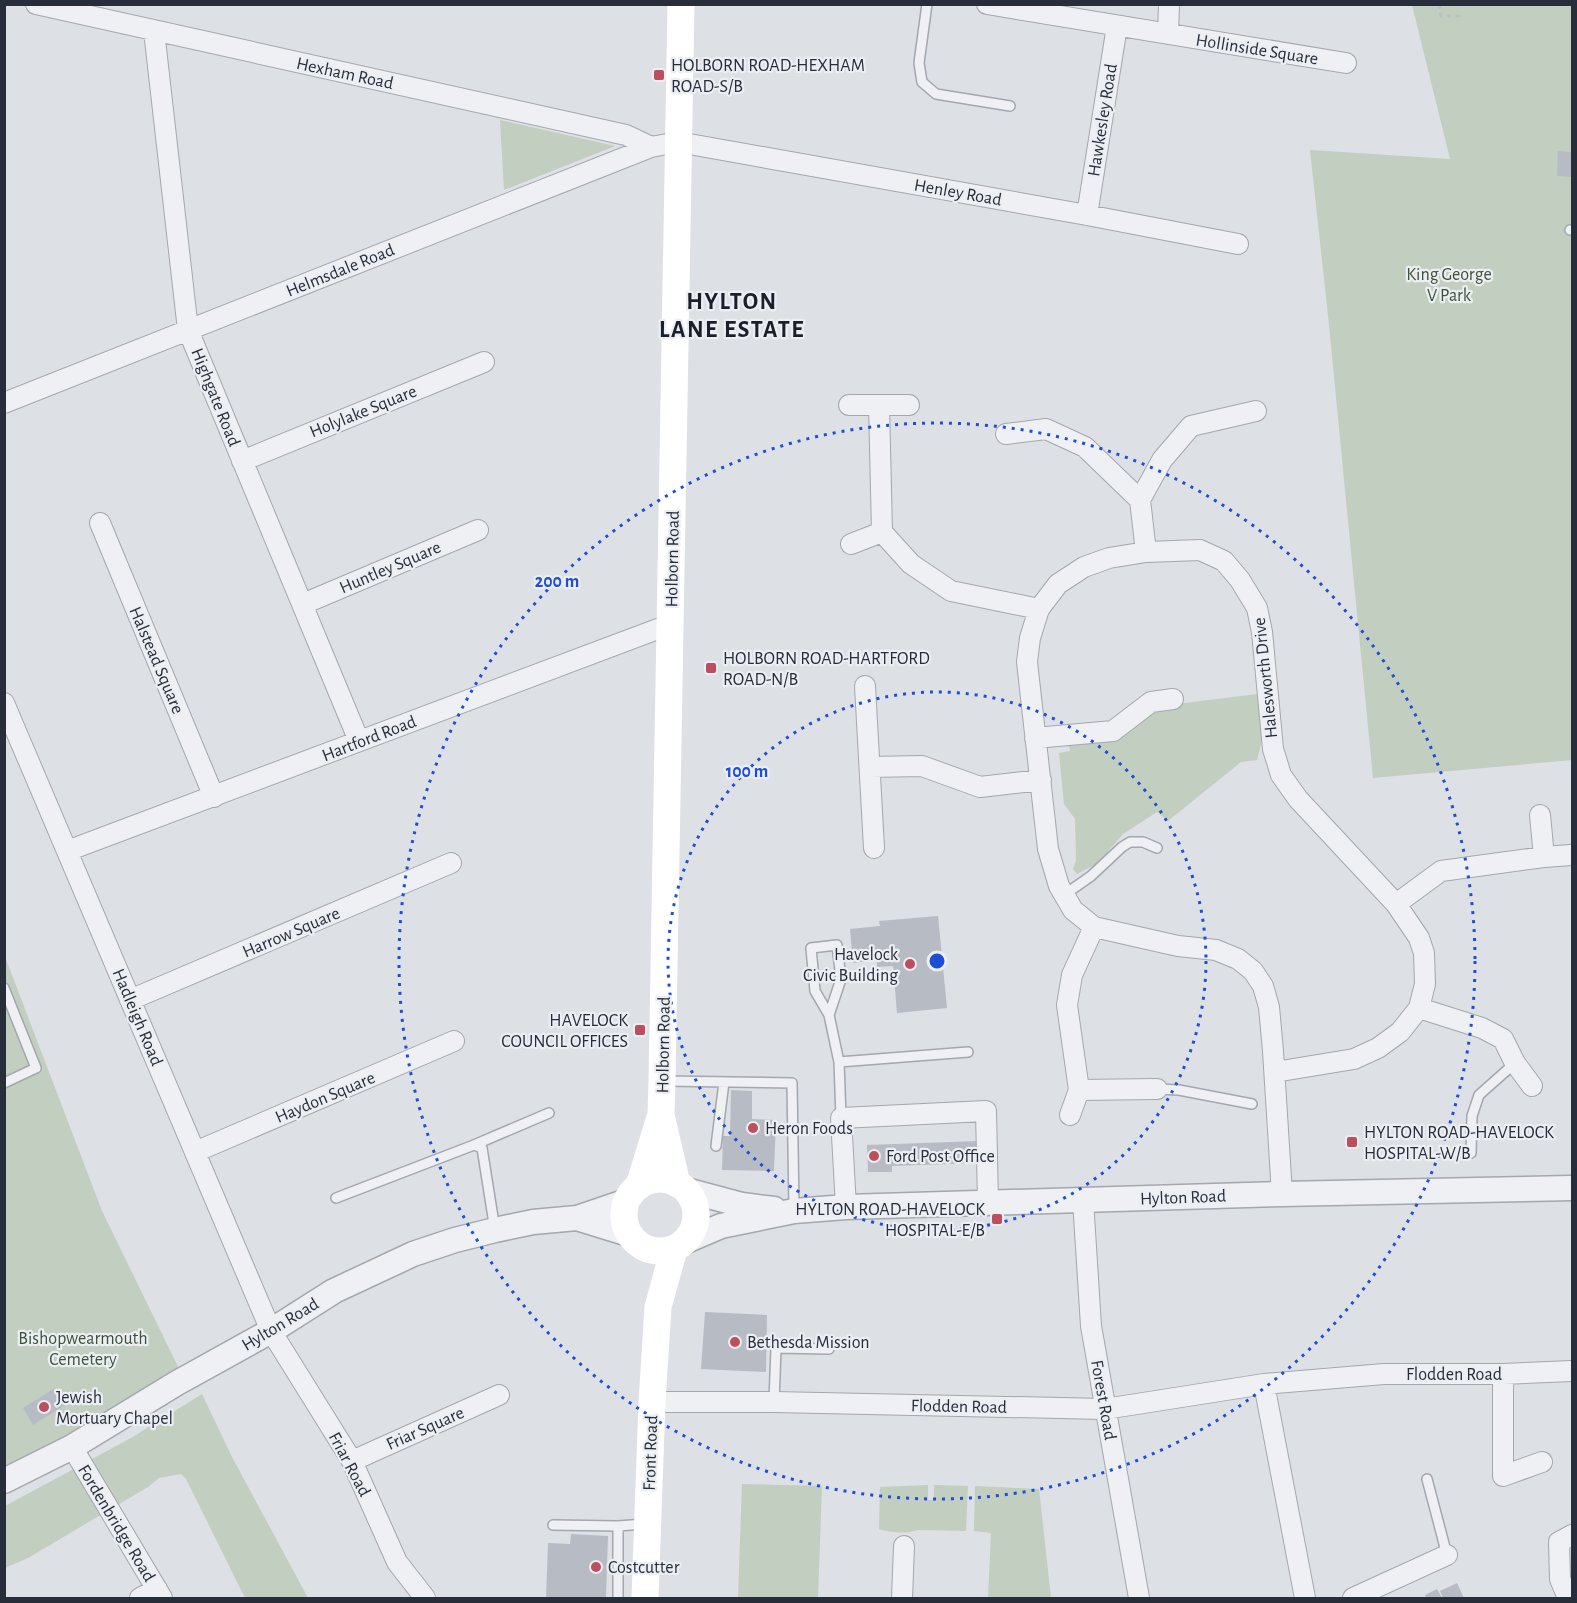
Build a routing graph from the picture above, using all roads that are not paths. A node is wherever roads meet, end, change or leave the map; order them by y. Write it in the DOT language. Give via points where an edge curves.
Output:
graph roads {
  1 [pos="36,4"];
  2 [pos="681,4"];
  3 [pos="927,4"];
  4 [pos="987,4"];
  5 [pos="1169,4"];
  6 [pos="1008,6"];
  7 [pos="1117,26"];
  8 [pos="154,31"];
  9 [pos="1168,34"];
  10 [pos="1346,63"];
  11 [pos="1010,106"];
  12 [pos="678,142"];
  13 [pos="651,147"];
  14 [pos="1088,215"];
  15 [pos="1238,244"];
  16 [pos="188,330"];
  17 [pos="484,362"];
  18 [pos="4,403"];
  19 [pos="849,405"];
  20 [pos="879,405"];
  21 [pos="909,405"];
  22 [pos="1256,411"];
  23 [pos="1006,434"];
  24 [pos="242,461"];
  25 [pos="1140,500"];
  26 [pos="100,523"];
  27 [pos="478,530"];
  28 [pos="882,532"];
  29 [pos="850,544"];
  30 [pos="1146,552"];
  31 [pos="303,604"];
  32 [pos="1039,609"];
  33 [pos="671,624"];
  34 [pos="865,686"];
  35 [pos="1173,699"];
  36 [pos="4,703"];
  37 [pos="1035,738"];
  38 [pos="360,741"];
  39 [pos="870,767"];
  40 [pos="1041,780"];
  41 [pos="214,797"];
  42 [pos="1540,815"];
  43 [pos="1157,848"];
  44 [pos="874,849"];
  45 [pos="67,851"];
  46 [pos="1571,855"];
  47 [pos="1544,857"];
  48 [pos="451,863"];
  49 [pos="1064,895"];
  50 [pos="1396,904"];
  51 [pos="1094,927"];
  52 [pos="4,988"];
  53 [pos="130,1000"];
  54 [pos="1419,1008"];
  55 [pos="829,1015"];
  56 [pos="454,1041"];
  57 [pos="968,1052"];
  58 [pos="838,1062"];
  59 [pos="1515,1064"];
  60 [pos="1275,1072"];
  61 [pos="662,1081"];
  62 [pos="724,1082"];
  63 [pos="4,1083"];
  64 [pos="1532,1086"];
  65 [pos="1157,1089"];
  66 [pos="1079,1090"];
  67 [pos="1252,1104"];
  68 [pos="549,1113"];
  69 [pos="661,1114"];
  70 [pos="1070,1115"];
  71 [pos="842,1118"];
  72 [pos="474,1145"];
  73 [pos="716,1146"];
  74 [pos="195,1152"];
  75 [pos="1471,1153"];
  76 [pos="682,1187"];
  77 [pos="1572,1188"];
  78 [pos="633,1193"];
  79 [pos="1282,1194"];
  80 [pos="336,1198"];
  81 [pos="1083,1200"];
  82 [pos="988,1202"];
  83 [pos="846,1208"];
  84 [pos="794,1211"];
  85 [pos="577,1218"];
  86 [pos="495,1230"];
  87 [pos="636,1240"];
  88 [pos="680,1245"];
  89 [pos="658,1307"];
  90 [pos="271,1331"];
  91 [pos="829,1349"];
  92 [pos="1572,1371"];
  93 [pos="1503,1374"];
  94 [pos="1264,1384"];
  95 [pos="499,1395"];
  96 [pos="651,1402"];
  97 [pos="774,1402"];
  98 [pos="1105,1409"];
  99 [pos="72,1447"];
  100 [pos="352,1461"];
  101 [pos="1542,1462"];
  102 [pos="1427,1479"];
  103 [pos="4,1481"];
  104 [pos="647,1523"];
  105 [pos="553,1525"];
  106 [pos="618,1526"];
  107 [pos="1572,1535"];
  108 [pos="904,1546"];
  109 [pos="1447,1555"];
  110 [pos="153,1595"];
  111 [pos="425,1599"];
  112 [pos="618,1599"];
  113 [pos="645,1599"];
  114 [pos="902,1599"];
  115 [pos="1139,1599"];
  116 [pos="1305,1599"];
  117 [pos="1353,1599"];
  118 [pos="1568,1599"];
  1 -- 8 [label="street, Hexham Road"];
  2 -- 12 [label="main road, Holborn Road"];
  3 -- 11 [label="lane" via="919,63 922,82 936,94"];
  4 -- 6 [label="street, Hollinside Square"];
  5 -- 9 [label="street"];
  6 -- 7 [label="street, Hollinside Square"];
  7 -- 9 [label="street, Hollinside Square"];
  7 -- 14 [label="street, Hawkesley Road"];
  8 -- 13 [label="street, Hexham Road" via="626,135"];
  8 -- 16 [label="street, Highgate Road"];
  9 -- 10 [label="street, Hollinside Square"];
  12 -- 13 [label="street, Helmsdale Road"];
  12 -- 14 [label="street, Henley Road"];
  12 -- 33 [label="main road, Holborn Road"];
  13 -- 16 [label="street, Helmsdale Road"];
  14 -- 15 [label="street, Henley Road"];
  16 -- 18 [label="street, Helmsdale Road"];
  16 -- 24 [label="street, Highgate Road"];
  17 -- 24 [label="street, Holylake Square"];
  19 -- 20 [label="street"];
  20 -- 21 [label="street"];
  20 -- 28 [label="street"];
  22 -- 25 [label="street" via="1191,426 1162,460"];
  23 -- 25 [label="street" via="1046,429 1085,447"];
  24 -- 31 [label="street, Highgate Road"];
  25 -- 30 [label="street"];
  26 -- 41 [label="street, Halstead Square"];
  27 -- 31 [label="street, Huntley Square"];
  28 -- 29 [label="street"];
  28 -- 32 [label="street" via="910,564 951,591"];
  30 -- 32 [label="street, Halesworth Drive" via="1084,567 1058,584"];
  30 -- 50 [label="street, Halesworth Drive" via="1200,550 1224,561 1240,580 1257,608 1273,749 1281,775 1298,799"];
  31 -- 38 [label="street, Highgate Road"];
  32 -- 37 [label="street, Halesworth Drive" via="1027,662"];
  33 -- 38 [label="street, Hartford Road"];
  33 -- 61 [label="main road, Holborn Road"];
  34 -- 39 [label="street"];
  35 -- 37 [label="street" via="1151,702 1113,731"];
  36 -- 45 [label="street, Hadleigh Road"];
  37 -- 40 [label="street, Halesworth Drive"];
  38 -- 41 [label="street, Hartford Road"];
  39 -- 40 [label="street" via="922,766 980,787"];
  39 -- 44 [label="street"];
  40 -- 49 [label="street, Halesworth Drive" via="1048,849"];
  41 -- 45 [label="street, Hartford Road"];
  42 -- 47 [label="street"];
  43 -- 49 [label="lane" via="1130,842"];
  45 -- 53 [label="street, Hadleigh Road"];
  46 -- 47 [label="street"];
  47 -- 50 [label="street" via="1441,871"];
  48 -- 53 [label="street, Harrow Square"];
  49 -- 51 [label="street, Halesworth Drive" via="1073,910"];
  50 -- 54 [label="street, Halesworth Drive" via="1424,952 1425,984"];
  51 -- 60 [label="street, Halesworth Drive" via="1178,946 1216,950 1238,958 1263,986 1269,1007"];
  51 -- 66 [label="street" via="1072,975 1067,1005"];
  52 -- 63 [label="lane" via="36,1068"];
  53 -- 74 [label="street, Hadleigh Road"];
  54 -- 59 [label="street" via="1503,1038"];
  54 -- 60 [label="street, Halesworth Drive" via="1400,1032 1354,1059"];
  55 -- 55 [label="lane" via="841,979 837,945 811,948 815,990"];
  55 -- 58 [label="lane"];
  56 -- 74 [label="street, Haydon Square"];
  57 -- 58 [label="lane"];
  58 -- 71 [label="lane"];
  59 -- 64 [label="street"];
  59 -- 75 [label="lane" via="1479,1095 1472,1116"];
  60 -- 79 [label="street, Halesworth Drive"];
  61 -- 62 [label="lane"];
  61 -- 69 [label="main road, Holborn Road"];
  62 -- 73 [label="lane"];
  62 -- 84 [label="lane" via="792,1083"];
  65 -- 66 [label="street"];
  65 -- 67 [label="lane"];
  66 -- 70 [label="street"];
  68 -- 72 [label="lane"];
  69 -- 76 [label="main road, Holborn Road"];
  69 -- 78 [label="main road, Holborn Road"];
  71 -- 82 [label="street" via="986,1111"];
  71 -- 83 [label="street"];
  72 -- 80 [label="lane"];
  72 -- 86 [label="lane" via="482,1148"];
  74 -- 90 [label="street, Hadleigh Road"];
  76 -- 78 [label="main road" via="665,1180 651,1180"];
  76 -- 84 [label="street, Hylton Road" via="742,1204"];
  76 -- 88 [label="main road" via="694,1202 696,1216 694,1230"];
  77 -- 79 [label="street, Hylton Road"];
  78 -- 85 [label="street, Hylton Road"];
  78 -- 87 [label="main road" via="624,1212 625,1223"];
  79 -- 81 [label="street, Hylton Road"];
  81 -- 82 [label="street, Hylton Road"];
  81 -- 98 [label="street, Forest Road" via="1091,1326"];
  82 -- 83 [label="street, Hylton Road"];
  83 -- 84 [label="street, Hylton Road"];
  84 -- 88 [label="street, Hylton Road" via="722,1226"];
  85 -- 86 [label="street, Hylton Road"];
  85 -- 87 [label="street, Hylton Road"];
  86 -- 90 [label="street, Hylton Road" via="413,1254 333,1291"];
  87 -- 88 [label="main road" via="658,1251"];
  87 -- 89 [label="main road, Front Road"];
  88 -- 89 [label="main road, Front Road"];
  89 -- 96 [label="main road, Front Road"];
  90 -- 99 [label="street, Hylton Road"];
  90 -- 100 [label="street, Friar Road"];
  91 -- 97 [label="lane" via="776,1348"];
  92 -- 93 [label="street, Flodden Road"];
  93 -- 94 [label="street, Flodden Road" via="1384,1374"];
  93 -- 101 [label="street" via="1503,1476"];
  94 -- 98 [label="street, Flodden Road"];
  94 -- 116 [label="street"];
  95 -- 100 [label="street, Friar Square"];
  96 -- 97 [label="street, Flodden Road"];
  96 -- 104 [label="main road, Front Road"];
  97 -- 98 [label="street, Flodden Road"];
  98 -- 115 [label="street, Forest Road"];
  99 -- 103 [label="street, Hylton Road"];
  99 -- 110 [label="street, Fordenbridge Road"];
  100 -- 111 [label="street, Friar Road" via="397,1562"];
  102 -- 109 [label="lane"];
  104 -- 106 [label="lane"];
  104 -- 113 [label="main road, Front Road"];
  105 -- 106 [label="lane"];
  106 -- 112 [label="lane"];
  107 -- 118 [label="street" via="1559,1542 1560,1579"];
  108 -- 114 [label="street"];
  109 -- 117 [label="street"];
}
